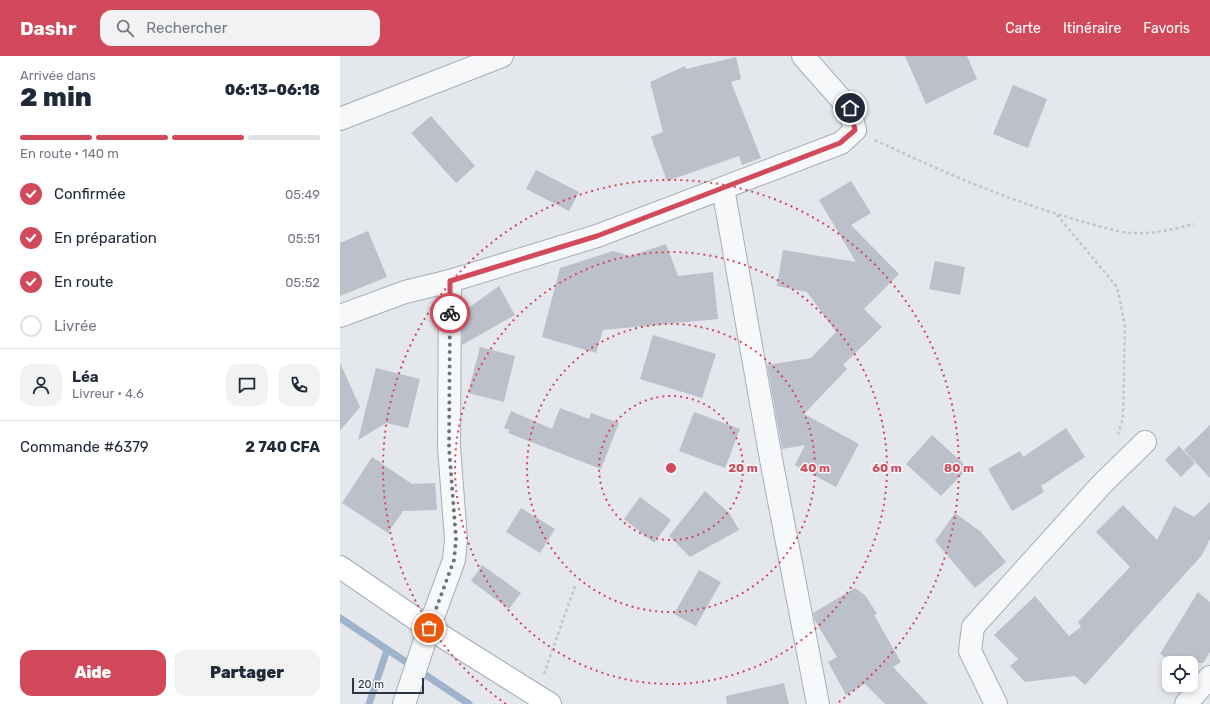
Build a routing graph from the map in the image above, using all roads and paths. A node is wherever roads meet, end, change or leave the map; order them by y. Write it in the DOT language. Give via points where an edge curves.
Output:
graph roads {
  1 [pos="502,56"];
  2 [pos="803,56"];
  3 [pos="340,119"];
  4 [pos="855,130"];
  5 [pos="723,188"];
  6 [pos="1057,214"];
  7 [pos="1194,224"];
  8 [pos="450,281"];
  9 [pos="340,316"];
  10 [pos="1116,440"];
  11 [pos="1145,442"];
  12 [pos="340,567"];
  13 [pos="575,586"];
  14 [pos="429,628"];
  15 [pos="1210,677"];
  16 [pos="543,700"];
  17 [pos="404,704"];
  18 [pos="818,704"];
  19 [pos="996,704"];
  20 [pos="1186,704"];
  1 -- 3 [label="street"];
  2 -- 4 [label="street" via="850,108"];
  4 -- 5 [label="street" via="840,143"];
  4 -- 6 [label="path" via="928,166"];
  5 -- 8 [label="street" via="597,236"];
  5 -- 18 [label="street"];
  6 -- 7 [label="path" via="1133,234 1159,233"];
  6 -- 10 [label="path" via="1117,287 1125,326 1123,418"];
  8 -- 9 [label="street" via="405,292"];
  8 -- 14 [label="street" via="449,447 455,546 454,560"];
  11 -- 19 [label="street" via="1097,490 973,627 970,651"];
  12 -- 14 [label="main road"];
  13 -- 16 [label="path"];
  14 -- 16 [label="main road"];
  14 -- 17 [label="street"];
  15 -- 20 [label="street"];
}
